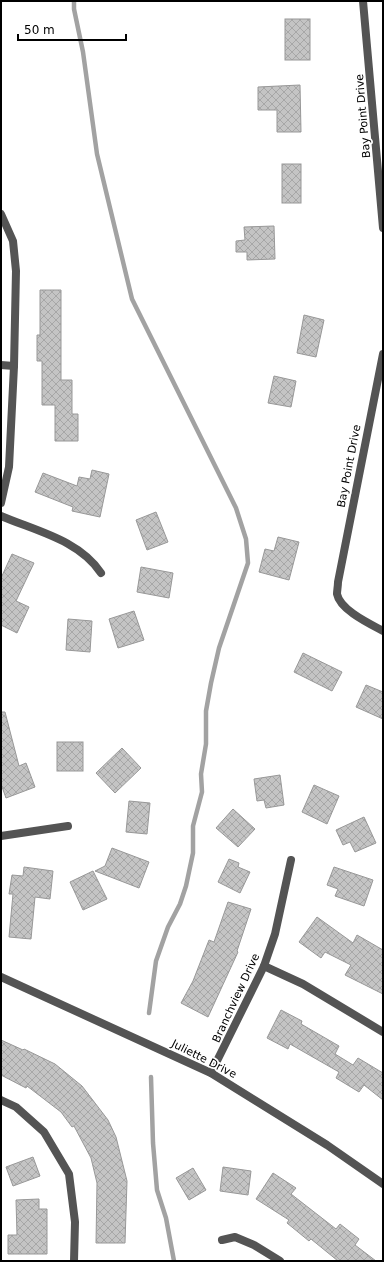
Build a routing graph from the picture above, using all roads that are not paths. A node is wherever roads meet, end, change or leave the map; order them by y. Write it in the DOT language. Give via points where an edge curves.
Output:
graph roads {
  1 [pos="363,1"];
  2 [pos="1,214"];
  3 [pos="383,228"];
  4 [pos="383,354"];
  5 [pos="1,365"];
  6 [pos="14,366"];
  7 [pos="1,503"];
  8 [pos="1,516"];
  9 [pos="102,573"];
  10 [pos="383,631"];
  11 [pos="68,826"];
  12 [pos="1,836"];
  13 [pos="291,860"];
  14 [pos="264,966"];
  15 [pos="1,977"];
  16 [pos="383,1032"];
  17 [pos="211,1073"];
  18 [pos="1,1100"];
  19 [pos="383,1184"];
  20 [pos="222,1240"];
  21 [pos="74,1261"];
  22 [pos="280,1261"];
  1 -- 3 [label="street, Bay Point Drive"];
  2 -- 6 [label="street" via="13,241 15,263"];
  4 -- 10 [label="street, Bay Point Drive" via="337,596 360,619"];
  5 -- 6 [label="street"];
  6 -- 7 [label="street" via="9,467"];
  8 -- 9 [label="street" via="69,544 83,553"];
  11 -- 12 [label="street"];
  13 -- 14 [label="street, Branchview Drive" via="275,934"];
  14 -- 16 [label="street" via="303,984"];
  14 -- 17 [label="street, Branchview Drive"];
  15 -- 17 [label="street, Juliette Drive"];
  17 -- 19 [label="street, Juliette Drive" via="327,1145"];
  18 -- 21 [label="street" via="16,1107 44,1132 69,1174 75,1222"];
  20 -- 22 [label="street" via="236,1238 254,1245"];
}
